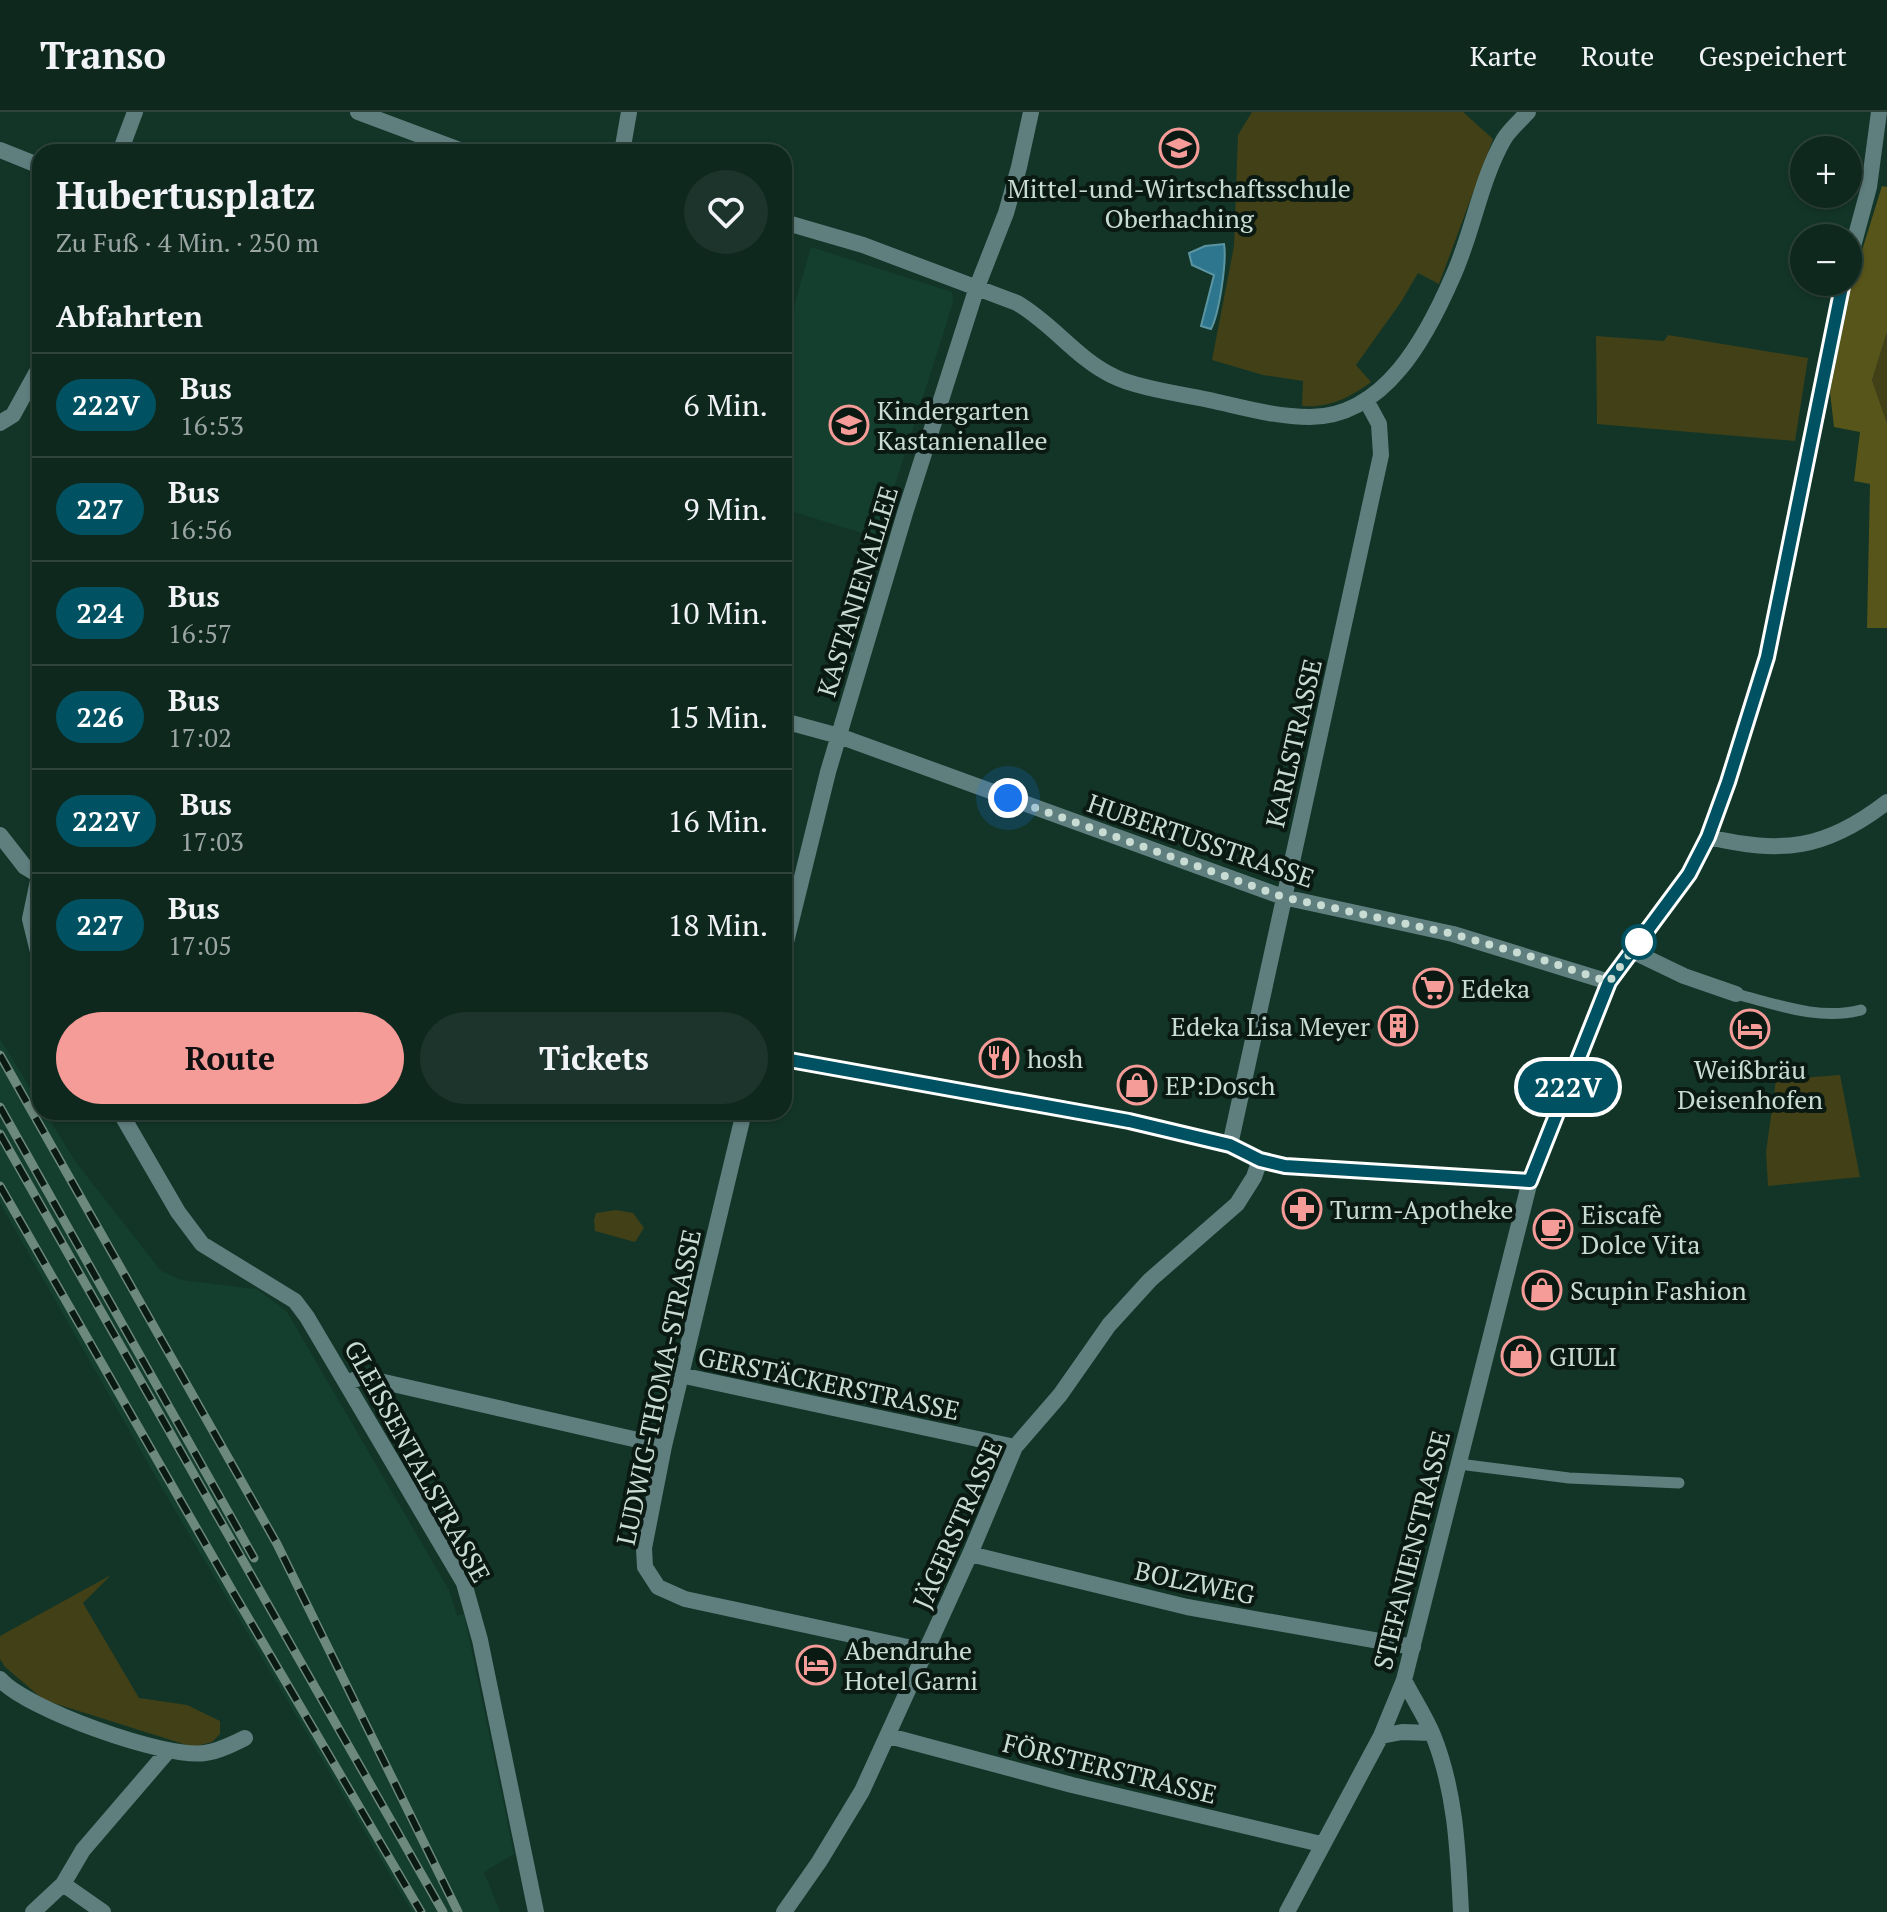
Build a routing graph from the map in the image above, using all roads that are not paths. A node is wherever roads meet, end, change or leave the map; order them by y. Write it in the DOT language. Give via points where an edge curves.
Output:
graph roads {
  1 [pos="135,112"];
  2 [pos="358,112"];
  3 [pos="629,112"];
  4 [pos="1031,112"];
  5 [pos="1528,112"];
  6 [pos="1879,112"];
  7 [pos="123,144"];
  8 [pos="444,144"];
  9 [pos="623,144"];
  10 [pos="0,150"];
  11 [pos="32,163"];
  12 [pos="792,224"];
  13 [pos="1859,224"];
  14 [pos="977,287"];
  15 [pos="1841,296"];
  16 [pos="32,381"];
  17 [pos="1366,400"];
  18 [pos="0,423"];
  19 [pos="792,723"];
  20 [pos="839,736"];
  21 [pos="1887,802"];
  22 [pos="0,835"];
  23 [pos="1708,837"];
  24 [pos="32,871"];
  25 [pos="1283,897"];
  26 [pos="792,919"];
  27 [pos="1632,951"];
  28 [pos="1609,982"];
  29 [pos="1736,994"];
  30 [pos="1861,1010"];
  31 [pos="792,1060"];
  32 [pos="125,1120"];
  33 [pos="742,1120"];
  34 [pos="1230,1145"];
  35 [pos="1260,1160"];
  36 [pos="1530,1181"];
  37 [pos="680,1375"];
  38 [pos="348,1382"];
  39 [pos="664,1446"];
  40 [pos="1015,1447"];
  41 [pos="1459,1464"];
  42 [pos="1679,1483"];
  43 [pos="970,1554"];
  44 [pos="1413,1647"];
  45 [pos="926,1651"];
  46 [pos="0,1679"];
  47 [pos="1404,1680"];
  48 [pos="1432,1733"];
  49 [pos="889,1736"];
  50 [pos="1381,1736"];
  51 [pos="245,1738"];
  52 [pos="168,1751"];
  53 [pos="1321,1844"];
  54 [pos="63,1884"];
  55 [pos="33,1912"];
  56 [pos="103,1912"];
  57 [pos="536,1912"];
  58 [pos="784,1912"];
  59 [pos="1287,1912"];
  60 [pos="1461,1912"];
  1 -- 7 [label="street"];
  2 -- 8 [label="street"];
  3 -- 9 [label="street"];
  4 -- 14 [label="street, KASTANIENALLEE" via="1006,213"];
  5 -- 17 [label="street" via="1505,137 1436,316 1405,363"];
  6 -- 13 [label="street"];
  10 -- 11 [label="street"];
  12 -- 14 [label="street"];
  14 -- 17 [label="street" via="1038,316 1115,378 1274,415 1313,418"];
  14 -- 20 [label="street, KASTANIENALLEE"];
  15 -- 23 [label="street, STEFANIENSTRASSE" via="1767,657"];
  16 -- 18 [label="street" via="13,415"];
  17 -- 25 [label="street, KARLSTRASSE" via="1379,424 1381,455"];
  19 -- 20 [label="street, HUBERTUSSTRASSE"];
  20 -- 25 [label="street, HUBERTUSSTRASSE"];
  20 -- 26 [label="street, KASTANIENALLEE"];
  21 -- 23 [label="street" via="1829,838 1807,844 1758,847"];
  22 -- 24 [label="street"];
  23 -- 27 [label="street, STEFANIENSTRASSE" via="1689,874"];
  25 -- 28 [label="street, HUBERTUSSTRASSE" via="1453,934"];
  25 -- 34 [label="street, KARLSTRASSE"];
  27 -- 28 [label="street, STEFANIENSTRASSE"];
  27 -- 29 [label="street"];
  28 -- 36 [label="street, STEFANIENSTRASSE"];
  29 -- 30 [label="lane" via="1822,1015"];
  31 -- 34 [label="street" via="1105,1116"];
  32 -- 38 [label="street, GLEISSENTALSTRASSE" via="202,1244 295,1301"];
  33 -- 37 [label="street, LUDWIG-THOMA-STRASSE"];
  34 -- 35 [label="street"];
  35 -- 36 [label="street" via="1285,1166"];
  35 -- 40 [label="street, JÄGERSTRASSE" via="1237,1204 1119,1313"];
  36 -- 41 [label="street, STEFANIENSTRASSE"];
  37 -- 39 [label="street, LUDWIG-THOMA-STRASSE"];
  37 -- 40 [label="street, GERSTÄCKERSTRASSE"];
  38 -- 39 [label="street" via="362,1377"];
  38 -- 57 [label="street, GLEISSENTALSTRASSE" via="464,1583"];
  39 -- 45 [label="street, LUDWIG-THOMA-STRASSE" via="644,1548 645,1567 658,1587 685,1599"];
  40 -- 43 [label="street, JÄGERSTRASSE"];
  41 -- 42 [label="lane" via="1569,1478"];
  41 -- 44 [label="street, STEFANIENSTRASSE"];
  43 -- 44 [label="street, BOLZWEG" via="1187,1607"];
  43 -- 45 [label="street, JÄGERSTRASSE"];
  44 -- 47 [label="street, STEFANIENSTRASSE"];
  45 -- 49 [label="street, JÄGERSTRASSE"];
  46 -- 52 [label="street" via="42,1707"];
  47 -- 48 [label="street"];
  47 -- 50 [label="street, STEFANIENSTRASSE"];
  48 -- 50 [label="street"];
  48 -- 60 [label="street" via="1457,1828"];
  49 -- 53 [label="street, FÖRSTERSTRASSE"];
  49 -- 58 [label="street, JÄGERSTRASSE" via="855,1803"];
  50 -- 53 [label="street, STEFANIENSTRASSE"];
  51 -- 52 [label="street" via="204,1754"];
  52 -- 54 [label="street" via="83,1850"];
  53 -- 59 [label="street, STEFANIENSTRASSE"];
  54 -- 55 [label="street"];
  54 -- 56 [label="street"];
}
